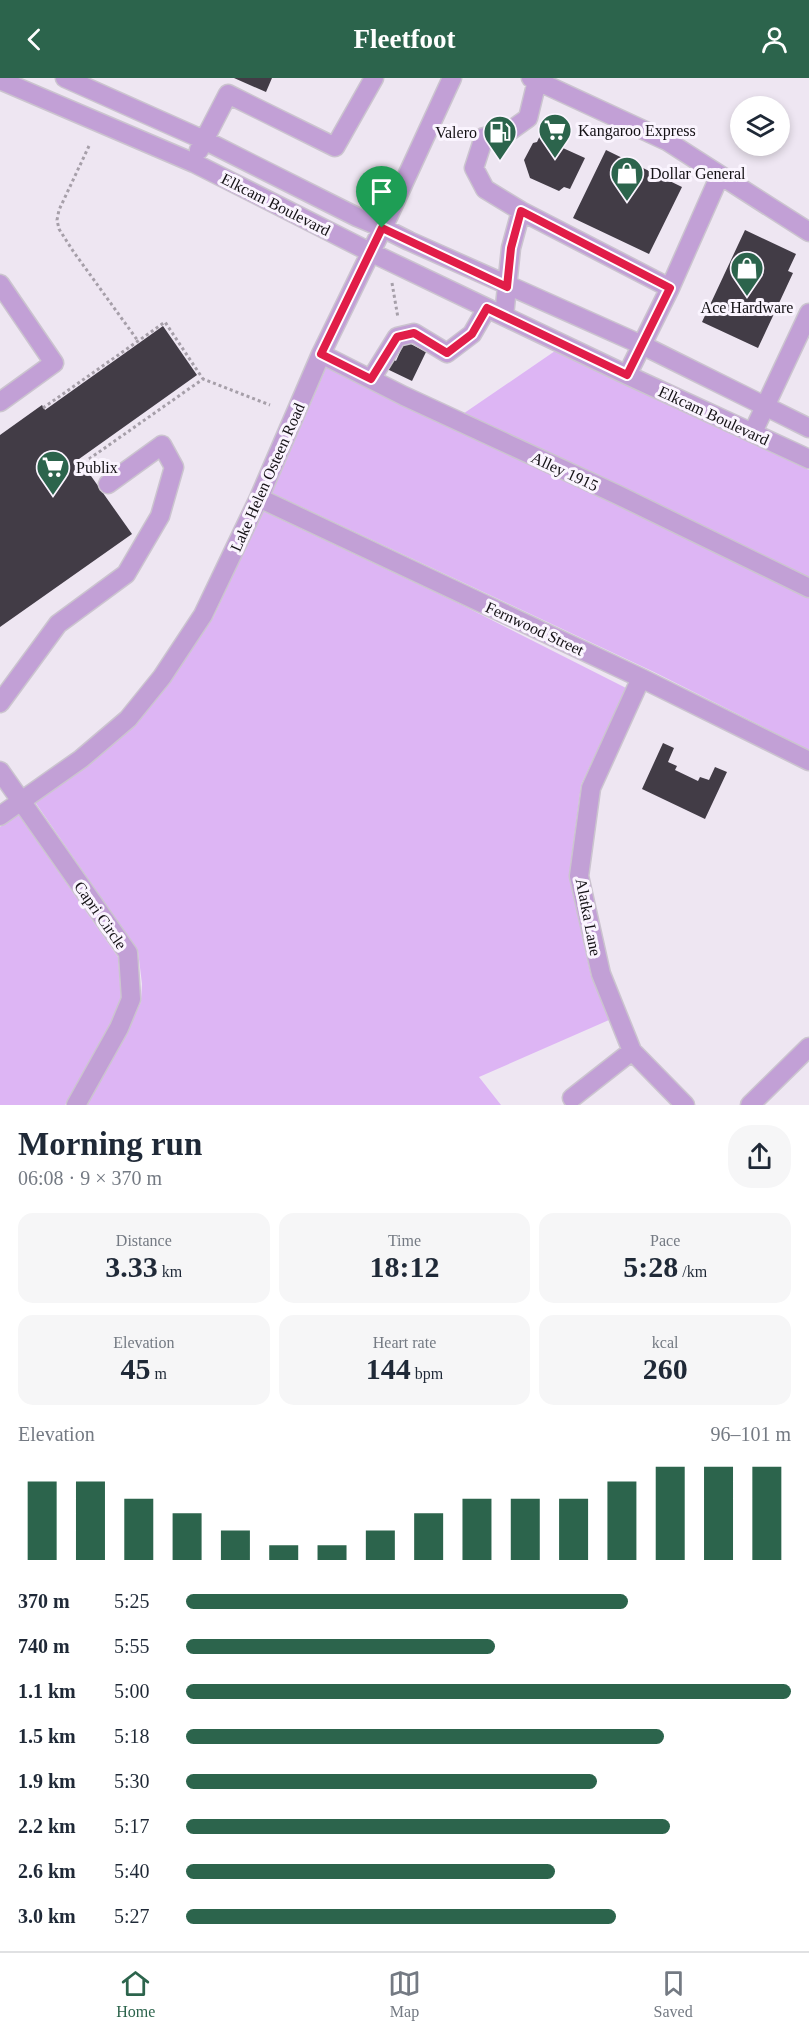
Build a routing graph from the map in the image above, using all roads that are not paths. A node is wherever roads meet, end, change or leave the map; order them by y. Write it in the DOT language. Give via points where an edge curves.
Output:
graph roads {
  1 [pos="65,78"];
  2 [pos="374,78"];
  3 [pos="452,78"];
  4 [pos="0,80"];
  5 [pos="534,80"];
  6 [pos="227,86"];
  7 [pos="204,140"];
  8 [pos="194,163"];
  9 [pos="720,175"];
  10 [pos="521,211"];
  11 [pos="382,228"];
  12 [pos="809,232"];
  13 [pos="370,252"];
  14 [pos="0,284"];
  15 [pos="507,287"];
  16 [pos="670,288"];
  17 [pos="487,308"];
  18 [pos="809,314"];
  19 [pos="504,316"];
  20 [pos="642,345"];
  21 [pos="321,354"];
  22 [pos="627,375"];
  23 [pos="371,379"];
  24 [pos="0,402"];
  25 [pos="765,408"];
  26 [pos="809,428"];
  27 [pos="753,432"];
  28 [pos="809,459"];
  29 [pos="108,484"];
  30 [pos="259,498"];
  31 [pos="809,588"];
  32 [pos="641,678"];
  33 [pos="0,704"];
  34 [pos="809,761"];
  35 [pos="0,771"];
  36 [pos="21,800"];
  37 [pos="0,816"];
  38 [pos="809,1047"];
  39 [pos="632,1051"];
  40 [pos="572,1098"];
  41 [pos="76,1105"];
  42 [pos="684,1105"];
  43 [pos="750,1105"];
  1 -- 7 [label="street, Elkcam Boulevard"];
  2 -- 6 [label="street" via="335,147"];
  3 -- 11 [label="street, Lake Helen Osteen Road"];
  4 -- 8 [label="street, Elkcam Boulevard"];
  5 -- 9 [label="street" via="667,141"];
  5 -- 10 [label="street" via="528,118 507,133 484,137 474,168 485,189"];
  6 -- 7 [label="street"];
  7 -- 8 [label="street"];
  7 -- 11 [label="street, Elkcam Boulevard"];
  8 -- 13 [label="street, Elkcam Boulevard"];
  9 -- 12 [label="street"];
  9 -- 16 [label="street"];
  10 -- 15 [label="street" via="511,248"];
  10 -- 16 [label="street"];
  11 -- 13 [label="street, Lake Helen Osteen Road"];
  11 -- 15 [label="street, Elkcam Boulevard"];
  13 -- 17 [label="street, Elkcam Boulevard"];
  13 -- 21 [label="street, Lake Helen Osteen Road"];
  14 -- 24 [label="street" via="54,363"];
  15 -- 19 [label="street"];
  15 -- 20 [label="street, Elkcam Boulevard"];
  16 -- 20 [label="street"];
  17 -- 19 [label="street, Elkcam Boulevard"];
  17 -- 23 [label="street" via="472,334 447,353 414,333 397,337"];
  18 -- 25 [label="street"];
  19 -- 22 [label="street, Elkcam Boulevard"];
  20 -- 22 [label="street"];
  20 -- 25 [label="street, Elkcam Boulevard"];
  21 -- 23 [label="street, Alley 1915"];
  21 -- 30 [label="street, Lake Helen Osteen Road"];
  22 -- 27 [label="street, Elkcam Boulevard"];
  23 -- 31 [label="street, Alley 1915"];
  25 -- 26 [label="street, Elkcam Boulevard"];
  25 -- 27 [label="street"];
  27 -- 28 [label="street, Elkcam Boulevard"];
  29 -- 33 [label="street" via="162,445 174,467 160,516 126,574 58,624"];
  30 -- 32 [label="street, Fernwood Street"];
  30 -- 36 [label="street, Lake Helen Osteen Road" via="203,615 162,677 128,719 81,759"];
  32 -- 34 [label="street, Fernwood Street"];
  32 -- 39 [label="street, Alatka Lane" via="591,788 579,876 601,974"];
  35 -- 36 [label="street, Capri Circle"];
  36 -- 37 [label="street, Lake Helen Osteen Road"];
  36 -- 41 [label="street, Capri Circle" via="128,953 131,999"];
  38 -- 43 [label="street"];
  39 -- 40 [label="street"];
  39 -- 42 [label="street, Alatka Lane"];
}
